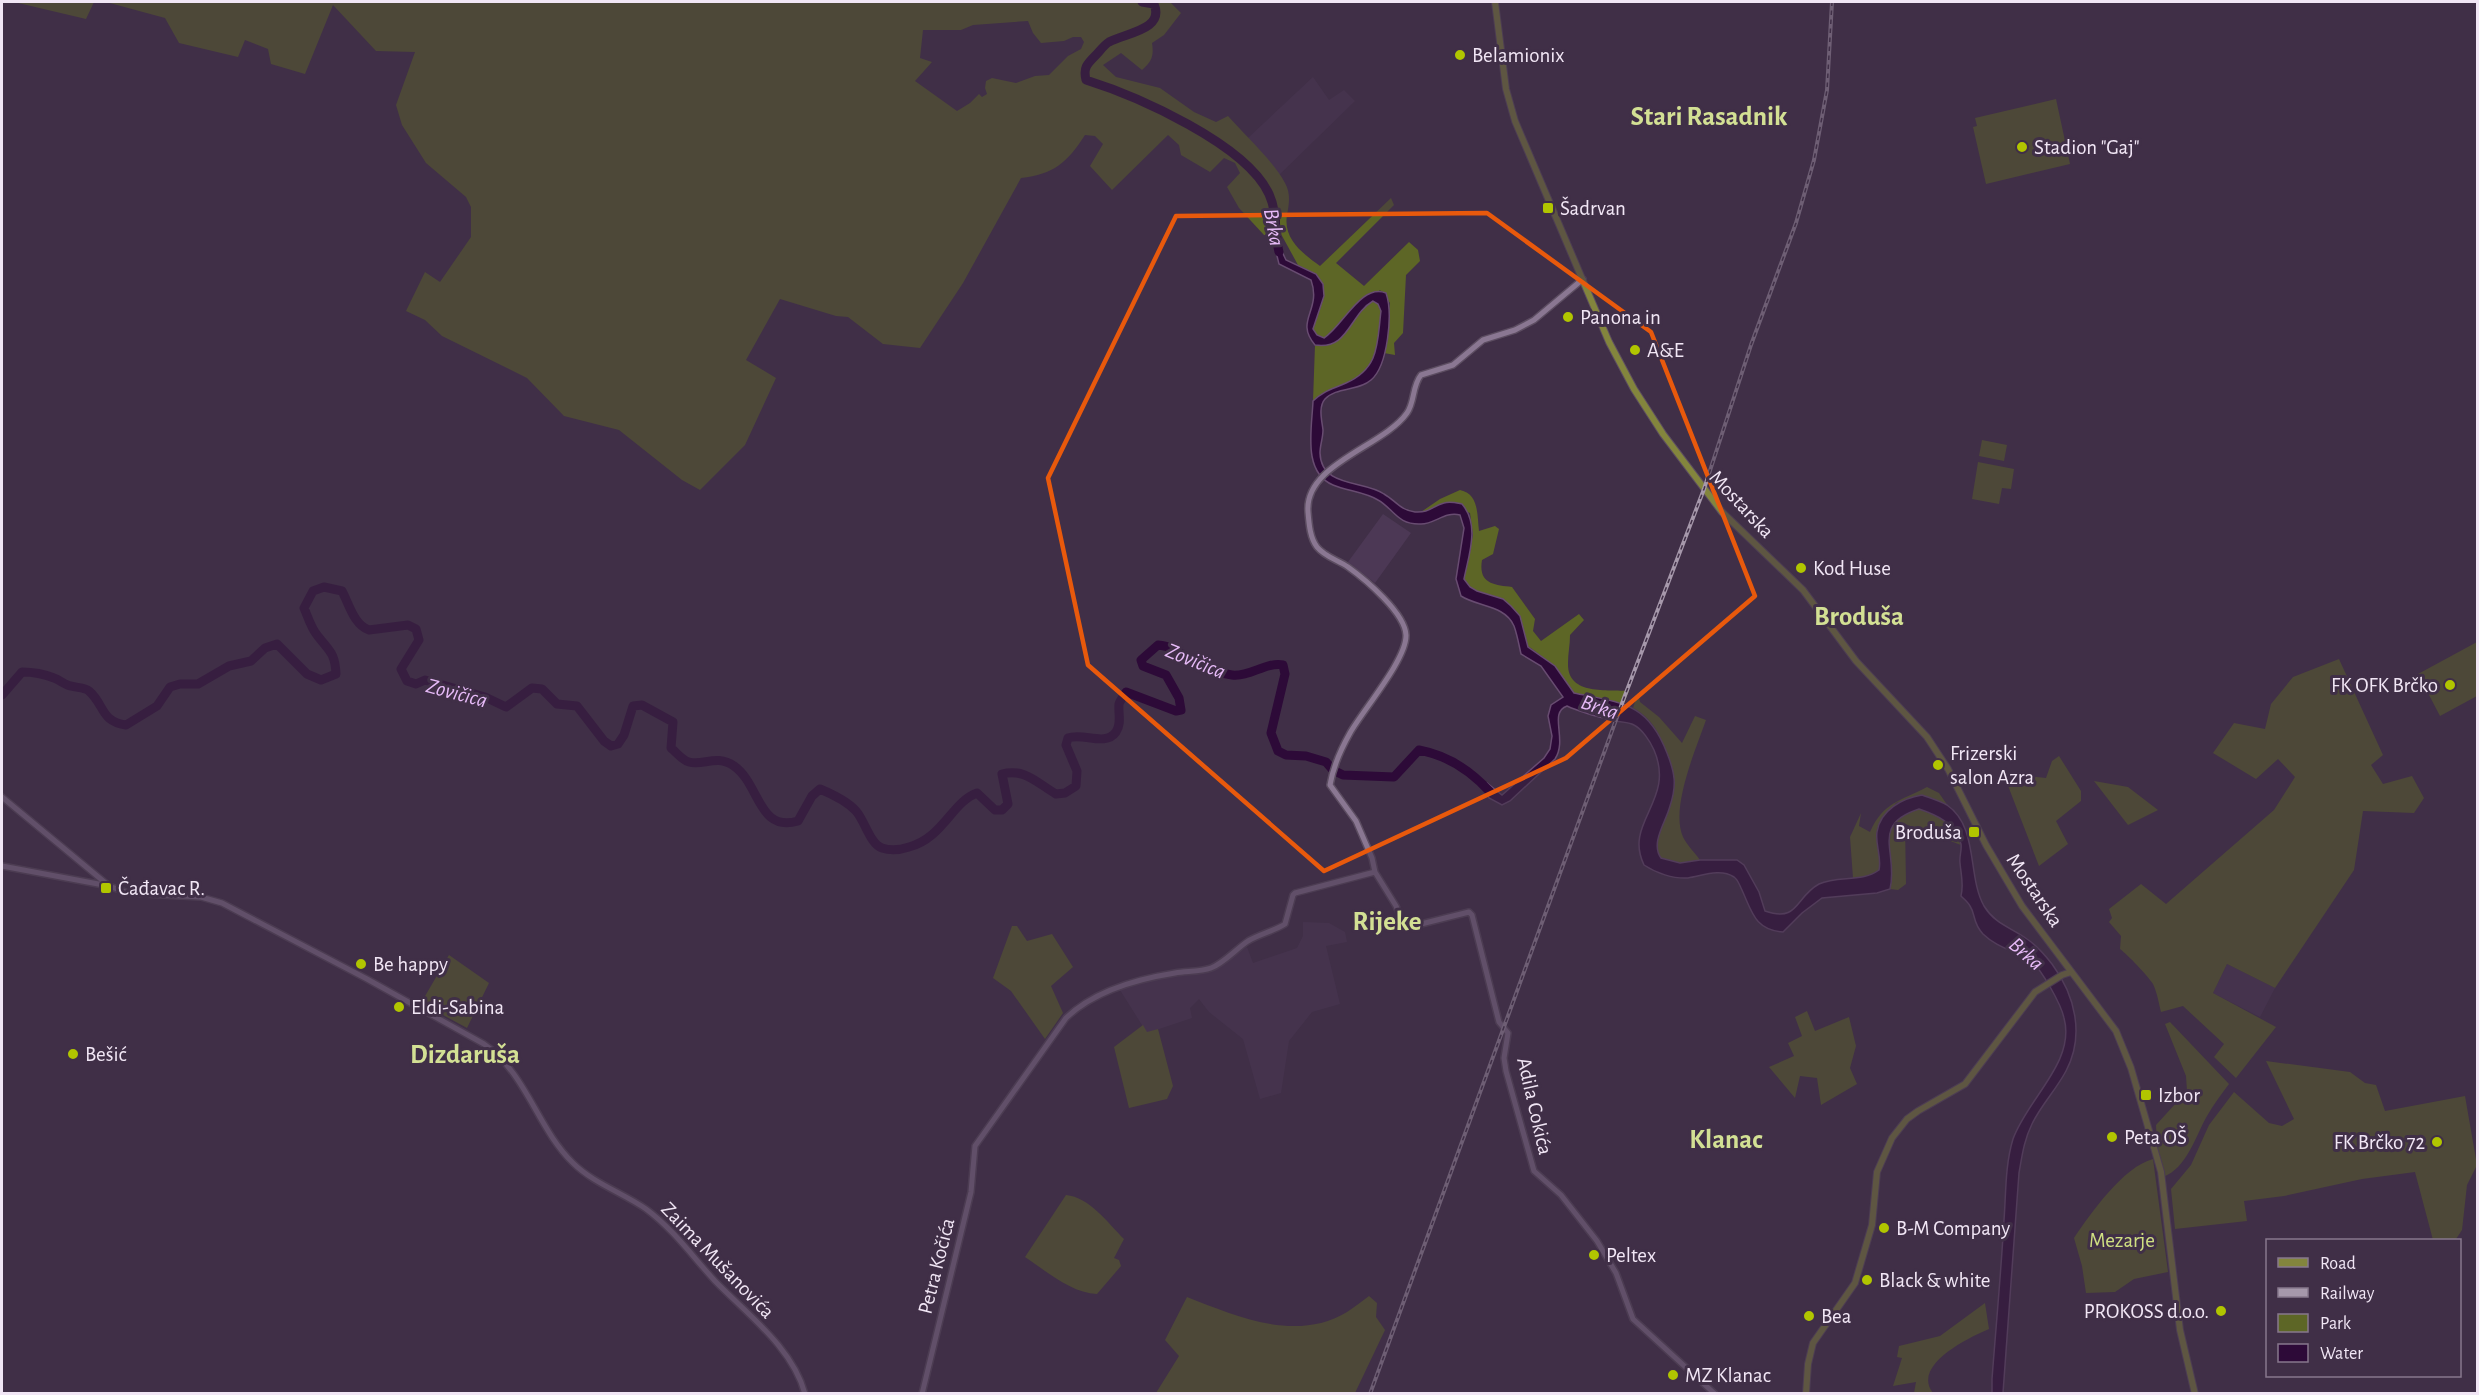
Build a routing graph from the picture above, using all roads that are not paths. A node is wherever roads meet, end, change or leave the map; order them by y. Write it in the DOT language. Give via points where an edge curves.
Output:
graph roads {
  1 [pos="1495,2"];
  2 [pos="1583,279"];
  3 [pos="2,797"];
  4 [pos="2,866"];
  5 [pos="1375,873"];
  6 [pos="109,886"];
  7 [pos="2071,972"];
  8 [pos="805,1394"];
  9 [pos="922,1394"];
  10 [pos="1714,1394"];
  11 [pos="1806,1394"];
  12 [pos="2195,1394"];
  1 -- 2 [label="main road, Mostarska" via="1510,106"];
  2 -- 5 [label="street" via="1534,320 1483,340 1453,365 1421,375 1409,409 1400,420 1333,468 1310,493 1307,503 1314,543 1388,603 1406,633 1397,661 1350,733 1331,781 1366,843"];
  2 -- 7 [label="main road, Mostarska" via="1609,342 1663,434 1722,512 1797,583 1856,661 1927,737 2022,906"];
  3 -- 6 [label="street"];
  4 -- 6 [label="street, Zaima Mušanovića"];
  5 -- 9 [label="street, Petra Kočića" via="1295,893 1285,924 1249,941 1209,969 1143,980 1112,990 1075,1009 1057,1028 975,1146 967,1207"];
  5 -- 10 [label="street, Adila Cokića" via="1407,926 1469,912 1472,915 1499,1022 1508,1033 1506,1071 1534,1171 1561,1195 1597,1240 1616,1273 1633,1319"];
  6 -- 8 [label="street, Zaima Mušanovića" via="128,893 201,897 222,903 431,1013 496,1052 519,1080 574,1165 648,1210 668,1228 778,1346 798,1374"];
  7 -- 11 [label="main road" via="2030,998 1965,1084 1907,1119 1885,1150 1877,1172 1872,1225 1855,1283 1813,1343"];
  7 -- 12 [label="main road, Mostarska" via="2123,1045 2154,1142 2180,1330"];
}
